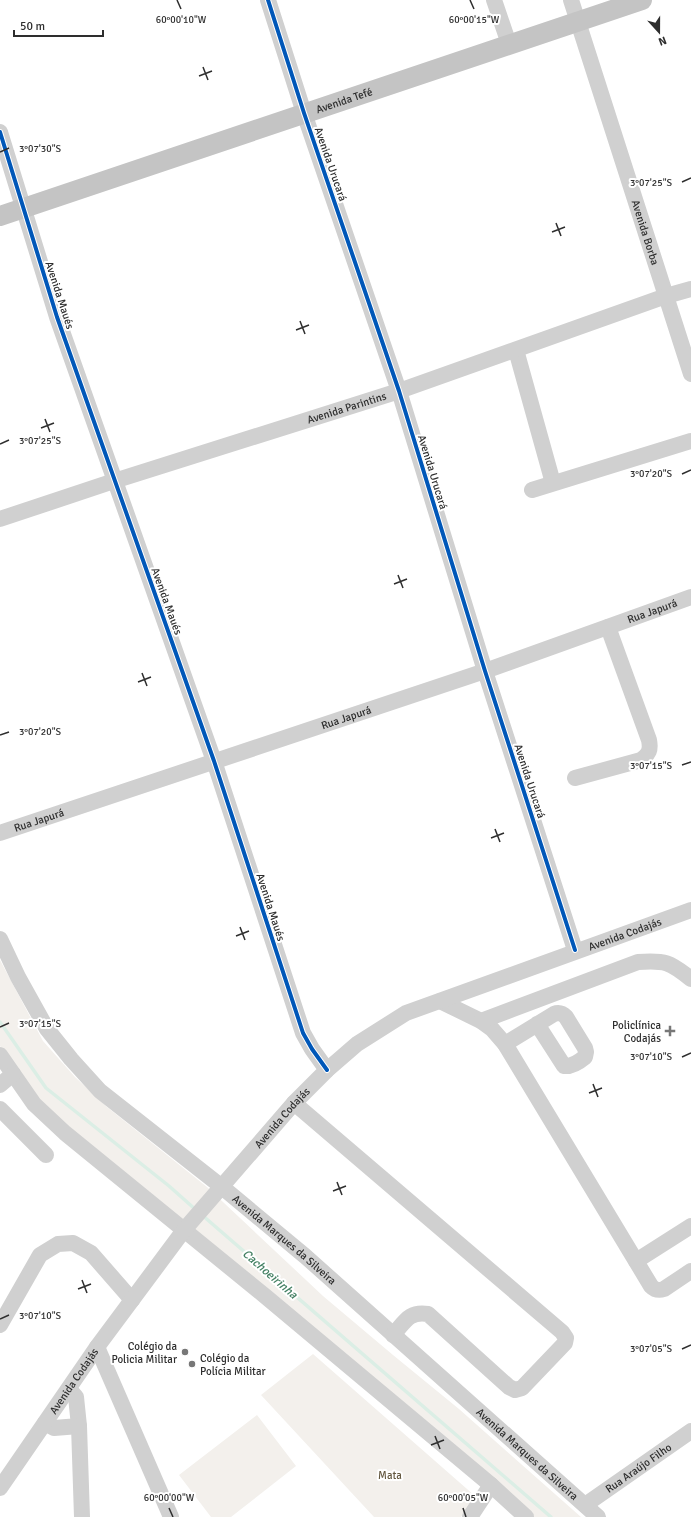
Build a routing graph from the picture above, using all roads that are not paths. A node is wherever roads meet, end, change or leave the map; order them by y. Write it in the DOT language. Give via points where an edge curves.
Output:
graph roads {
  1 [pos="268,0"];
  2 [pos="494,0"];
  3 [pos="571,0"];
  4 [pos="642,0"];
  5 [pos="582,13"];
  6 [pos="509,44"];
  7 [pos="304,113"];
  8 [pos="0,132"];
  9 [pos="24,208"];
  10 [pos="0,216"];
  11 [pos="691,288"];
  12 [pos="671,295"];
  13 [pos="691,342"];
  14 [pos="516,350"];
  15 [pos="691,374"];
  16 [pos="399,391"];
  17 [pos="691,441"];
  18 [pos="114,481"];
  19 [pos="553,483"];
  20 [pos="532,490"];
  21 [pos="0,519"];
  22 [pos="691,597"];
  23 [pos="608,627"];
  24 [pos="485,671"];
  25 [pos="214,761"];
  26 [pos="575,778"];
  27 [pos="0,833"];
  28 [pos="691,910"];
  29 [pos="0,940"];
  30 [pos="575,950"];
  31 [pos="691,979"];
  32 [pos="440,1000"];
  33 [pos="481,1021"];
  34 [pos="537,1024"];
  35 [pos="505,1044"];
  36 [pos="0,1055"];
  37 [pos="327,1070"];
  38 [pos="13,1074"];
  39 [pos="0,1085"];
  40 [pos="294,1103"];
  41 [pos="0,1110"];
  42 [pos="46,1155"];
  43 [pos="218,1192"];
  44 [pos="187,1226"];
  45 [pos="690,1228"];
  46 [pos="636,1261"];
  47 [pos="691,1271"];
  48 [pos="132,1300"];
  49 [pos="0,1325"];
  50 [pos="393,1335"];
  51 [pos="97,1347"];
  52 [pos="68,1389"];
  53 [pos="45,1423"];
  54 [pos="79,1426"];
  55 [pos="691,1431"];
  56 [pos="491,1485"];
  57 [pos="0,1488"];
  58 [pos="585,1505"];
  59 [pos="82,1517"];
  60 [pos="171,1517"];
  61 [pos="470,1517"];
  62 [pos="526,1517"];
  63 [pos="598,1517"];
  1 -- 7 [label="street, Avenida Urucará"];
  2 -- 6 [label="street"];
  3 -- 5 [label="street, Avenida Borba"];
  4 -- 5 [label="main road, Avenida Tefé"];
  5 -- 6 [label="main road, Avenida Tefé"];
  5 -- 12 [label="street, Avenida Borba"];
  6 -- 7 [label="main road, Avenida Tefé"];
  7 -- 9 [label="main road, Avenida Tefé"];
  7 -- 16 [label="street, Avenida Urucará"];
  8 -- 9 [label="street, Avenida Maués"];
  9 -- 10 [label="main road, Avenida Tefé"];
  9 -- 18 [label="street, Avenida Maués" via="57,317"];
  11 -- 12 [label="street, Avenida Parintins"];
  12 -- 13 [label="street, Avenida Borba"];
  12 -- 14 [label="street, Avenida Parintins"];
  12 -- 15 [label="street, Avenida Borba"];
  14 -- 16 [label="street, Avenida Parintins"];
  14 -- 19 [label="street"];
  16 -- 18 [label="street, Avenida Parintins"];
  16 -- 24 [label="street, Avenida Urucará"];
  17 -- 19 [label="street"];
  18 -- 21 [label="street, Avenida Parintins"];
  18 -- 25 [label="street, Avenida Maués"];
  19 -- 20 [label="street"];
  22 -- 23 [label="street, Rua Japurá"];
  23 -- 24 [label="street, Rua Japurá"];
  23 -- 26 [label="street" via="650,749 647,756 641,760"];
  24 -- 25 [label="street, Rua Japurá"];
  24 -- 30 [label="street, Avenida Urucará"];
  25 -- 27 [label="street, Rua Japurá"];
  25 -- 37 [label="street, Avenida Maués" via="303,1033"];
  28 -- 30 [label="street, Avenida Codajás"];
  29 -- 43 [label="street, Avenida Marques da Silveira" via="47,1029 71,1059 100,1091"];
  30 -- 32 [label="street, Avenida Codajás"];
  31 -- 33 [label="street" via="675,966 657,960 638,962"];
  32 -- 33 [label="street"];
  32 -- 37 [label="street, Avenida Codajás" via="406,1013 357,1044"];
  33 -- 35 [label="street"];
  34 -- 35 [label="street"];
  35 -- 46 [label="street"];
  36 -- 38 [label="street"];
  37 -- 40 [label="street, Avenida Codajás"];
  38 -- 39 [label="street"];
  38 -- 44 [label="street" via="34,1104 65,1133"];
  40 -- 43 [label="street, Avenida Codajás"];
  40 -- 50 [label="street" via="566,1338 565,1343 522,1388 515,1390 428,1314 410,1315"];
  41 -- 42 [label="street"];
  43 -- 44 [label="street, Avenida Codajás"];
  43 -- 50 [label="street, Avenida Marques da Silveira" via="305,1256"];
  44 -- 48 [label="street, Avenida Codajás"];
  44 -- 56 [label="street" via="277,1306"];
  45 -- 46 [label="street"];
  46 -- 47 [label="street" via="651,1286 659,1290"];
  48 -- 49 [label="street" via="91,1253 73,1243 58,1244 40,1255"];
  48 -- 51 [label="street, Avenida Codajás"];
  50 -- 58 [label="street, Avenida Marques da Silveira"];
  51 -- 52 [label="street, Avenida Codajás"];
  51 -- 60 [label="street"];
  52 -- 53 [label="street, Avenida Codajás"];
  52 -- 54 [label="street" via="76,1397"];
  53 -- 54 [label="street" via="54,1428"];
  53 -- 57 [label="street, Avenida Codajás"];
  54 -- 59 [label="street"];
  55 -- 58 [label="street, Rua Araújo Filho"];
  56 -- 61 [label="street"];
  56 -- 62 [label="street"];
  58 -- 63 [label="street, Avenida Marques da Silveira"];
}
